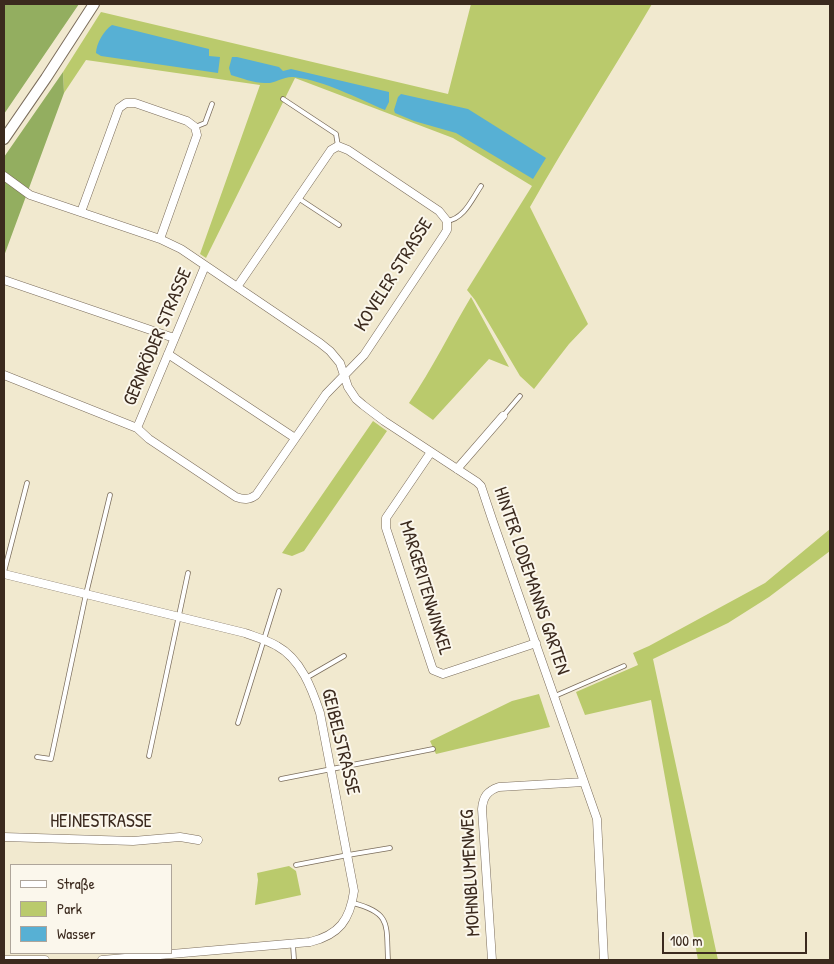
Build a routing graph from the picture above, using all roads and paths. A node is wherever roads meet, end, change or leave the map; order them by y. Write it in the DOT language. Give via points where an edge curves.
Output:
graph roads {
  1 [pos="94,4"];
  2 [pos="283,100"];
  3 [pos="212,104"];
  4 [pos="196,127"];
  5 [pos="4,138"];
  6 [pos="338,146"];
  7 [pos="4,176"];
  8 [pos="481,186"];
  9 [pos="298,198"];
  10 [pos="81,212"];
  11 [pos="447,221"];
  12 [pos="339,226"];
  13 [pos="160,239"];
  14 [pos="205,266"];
  15 [pos="4,280"];
  16 [pos="236,287"];
  17 [pos="174,338"];
  18 [pos="168,354"];
  19 [pos="4,375"];
  20 [pos="344,376"];
  21 [pos="520,396"];
  22 [pos="503,416"];
  23 [pos="137,428"];
  24 [pos="295,438"];
  25 [pos="431,452"];
  26 [pos="457,469"];
  27 [pos="27,483"];
  28 [pos="110,495"];
  29 [pos="4,573"];
  30 [pos="188,573"];
  31 [pos="279,591"];
  32 [pos="86,594"];
  33 [pos="178,616"];
  34 [pos="263,640"];
  35 [pos="536,643"];
  36 [pos="344,656"];
  37 [pos="624,666"];
  38 [pos="306,678"];
  39 [pos="554,696"];
  40 [pos="238,723"];
  41 [pos="433,749"];
  42 [pos="37,756"];
  43 [pos="149,756"];
  44 [pos="331,769"];
  45 [pos="281,780"];
  46 [pos="584,782"];
  47 [pos="4,837"];
  48 [pos="198,840"];
  49 [pos="390,848"];
  50 [pos="348,854"];
  51 [pos="296,865"];
  52 [pos="353,902"];
  53 [pos="293,945"];
  54 [pos="151,958"];
  55 [pos="4,960"];
  56 [pos="25,960"];
  57 [pos="45,960"];
  58 [pos="102,960"];
  59 [pos="294,960"];
  60 [pos="388,960"];
  61 [pos="492,960"];
  62 [pos="604,960"];
  1 -- 5 [label="street"];
  2 -- 6 [label="lane" via="336,134"];
  3 -- 4 [label="lane" via="205,123"];
  4 -- 10 [label="street" via="135,103 126,103 119,108"];
  4 -- 13 [label="street" via="197,135"];
  6 -- 9 [label="street" via="331,150"];
  6 -- 11 [label="street, KOVELER STRASSE" via="439,211"];
  7 -- 10 [label="street, HINTER LODEMANNS GARTEN" via="30,195"];
  8 -- 11 [label="lane" via="460,217"];
  9 -- 12 [label="lane"];
  9 -- 16 [label="street"];
  10 -- 13 [label="street, HINTER LODEMANNS GARTEN"];
  11 -- 20 [label="street, KOVELER STRASSE" via="446,230 433,251 364,354"];
  13 -- 14 [label="street, HINTER LODEMANNS GARTEN"];
  14 -- 16 [label="street, HINTER LODEMANNS GARTEN"];
  14 -- 17 [label="street, GERNRÖDER STRASSE"];
  15 -- 17 [label="street"];
  16 -- 20 [label="street, HINTER LODEMANNS GARTEN" via="330,351 340,363"];
  17 -- 18 [label="street, GERNRÖDER STRASSE"];
  18 -- 23 [label="street, GERNRÖDER STRASSE"];
  18 -- 24 [label="street"];
  19 -- 23 [label="street"];
  20 -- 24 [label="street, GERNRÖDER STRASSE" via="326,394"];
  20 -- 25 [label="street, HINTER LODEMANNS GARTEN" via="363,406"];
  21 -- 22 [label="lane"];
  22 -- 26 [label="street"];
  23 -- 24 [label="street, GERNRÖDER STRASSE" via="242,500 256,495"];
  25 -- 26 [label="street, HINTER LODEMANNS GARTEN"];
  25 -- 35 [label="street, MARGERITENWINKEL" via="386,518 386,528 433,670 443,674"];
  26 -- 35 [label="street, HINTER LODEMANNS GARTEN" via="481,486"];
  27 -- 29 [label="lane"];
  28 -- 32 [label="lane"];
  29 -- 32 [label="street, GEIBELSTRASSE"];
  30 -- 33 [label="lane"];
  31 -- 34 [label="lane"];
  32 -- 33 [label="street, GEIBELSTRASSE"];
  32 -- 42 [label="lane" via="51,759"];
  33 -- 34 [label="street, GEIBELSTRASSE"];
  33 -- 43 [label="lane"];
  34 -- 38 [label="street, GEIBELSTRASSE" via="292,657"];
  34 -- 40 [label="lane"];
  35 -- 39 [label="street, HINTER LODEMANNS GARTEN"];
  36 -- 38 [label="lane"];
  37 -- 39 [label="lane"];
  38 -- 44 [label="street, GEIBELSTRASSE" via="320,713"];
  39 -- 46 [label="street, HINTER LODEMANNS GARTEN"];
  41 -- 44 [label="lane"];
  44 -- 45 [label="lane"];
  44 -- 50 [label="street, GEIBELSTRASSE"];
  46 -- 61 [label="street, MOHNBLUMENWEG" via="498,787 484,798 482,809"];
  46 -- 62 [label="street, HINTER LODEMANNS GARTEN" via="597,819"];
  47 -- 48 [label="street, HEINESTRASSE" via="133,841 180,837"];
  49 -- 50 [label="lane"];
  50 -- 51 [label="lane"];
  50 -- 52 [label="street, GEIBELSTRASSE"];
  52 -- 53 [label="street, GEIBELSTRASSE" via="347,918 329,937"];
  52 -- 60 [label="lane" via="374,910 384,920"];
  53 -- 54 [label="street, GEIBELSTRASSE"];
  53 -- 59 [label="lane"];
  54 -- 58 [label="street, GEIBELSTRASSE"];
  55 -- 56 [label="street"];
  56 -- 57 [label="street"];
}
